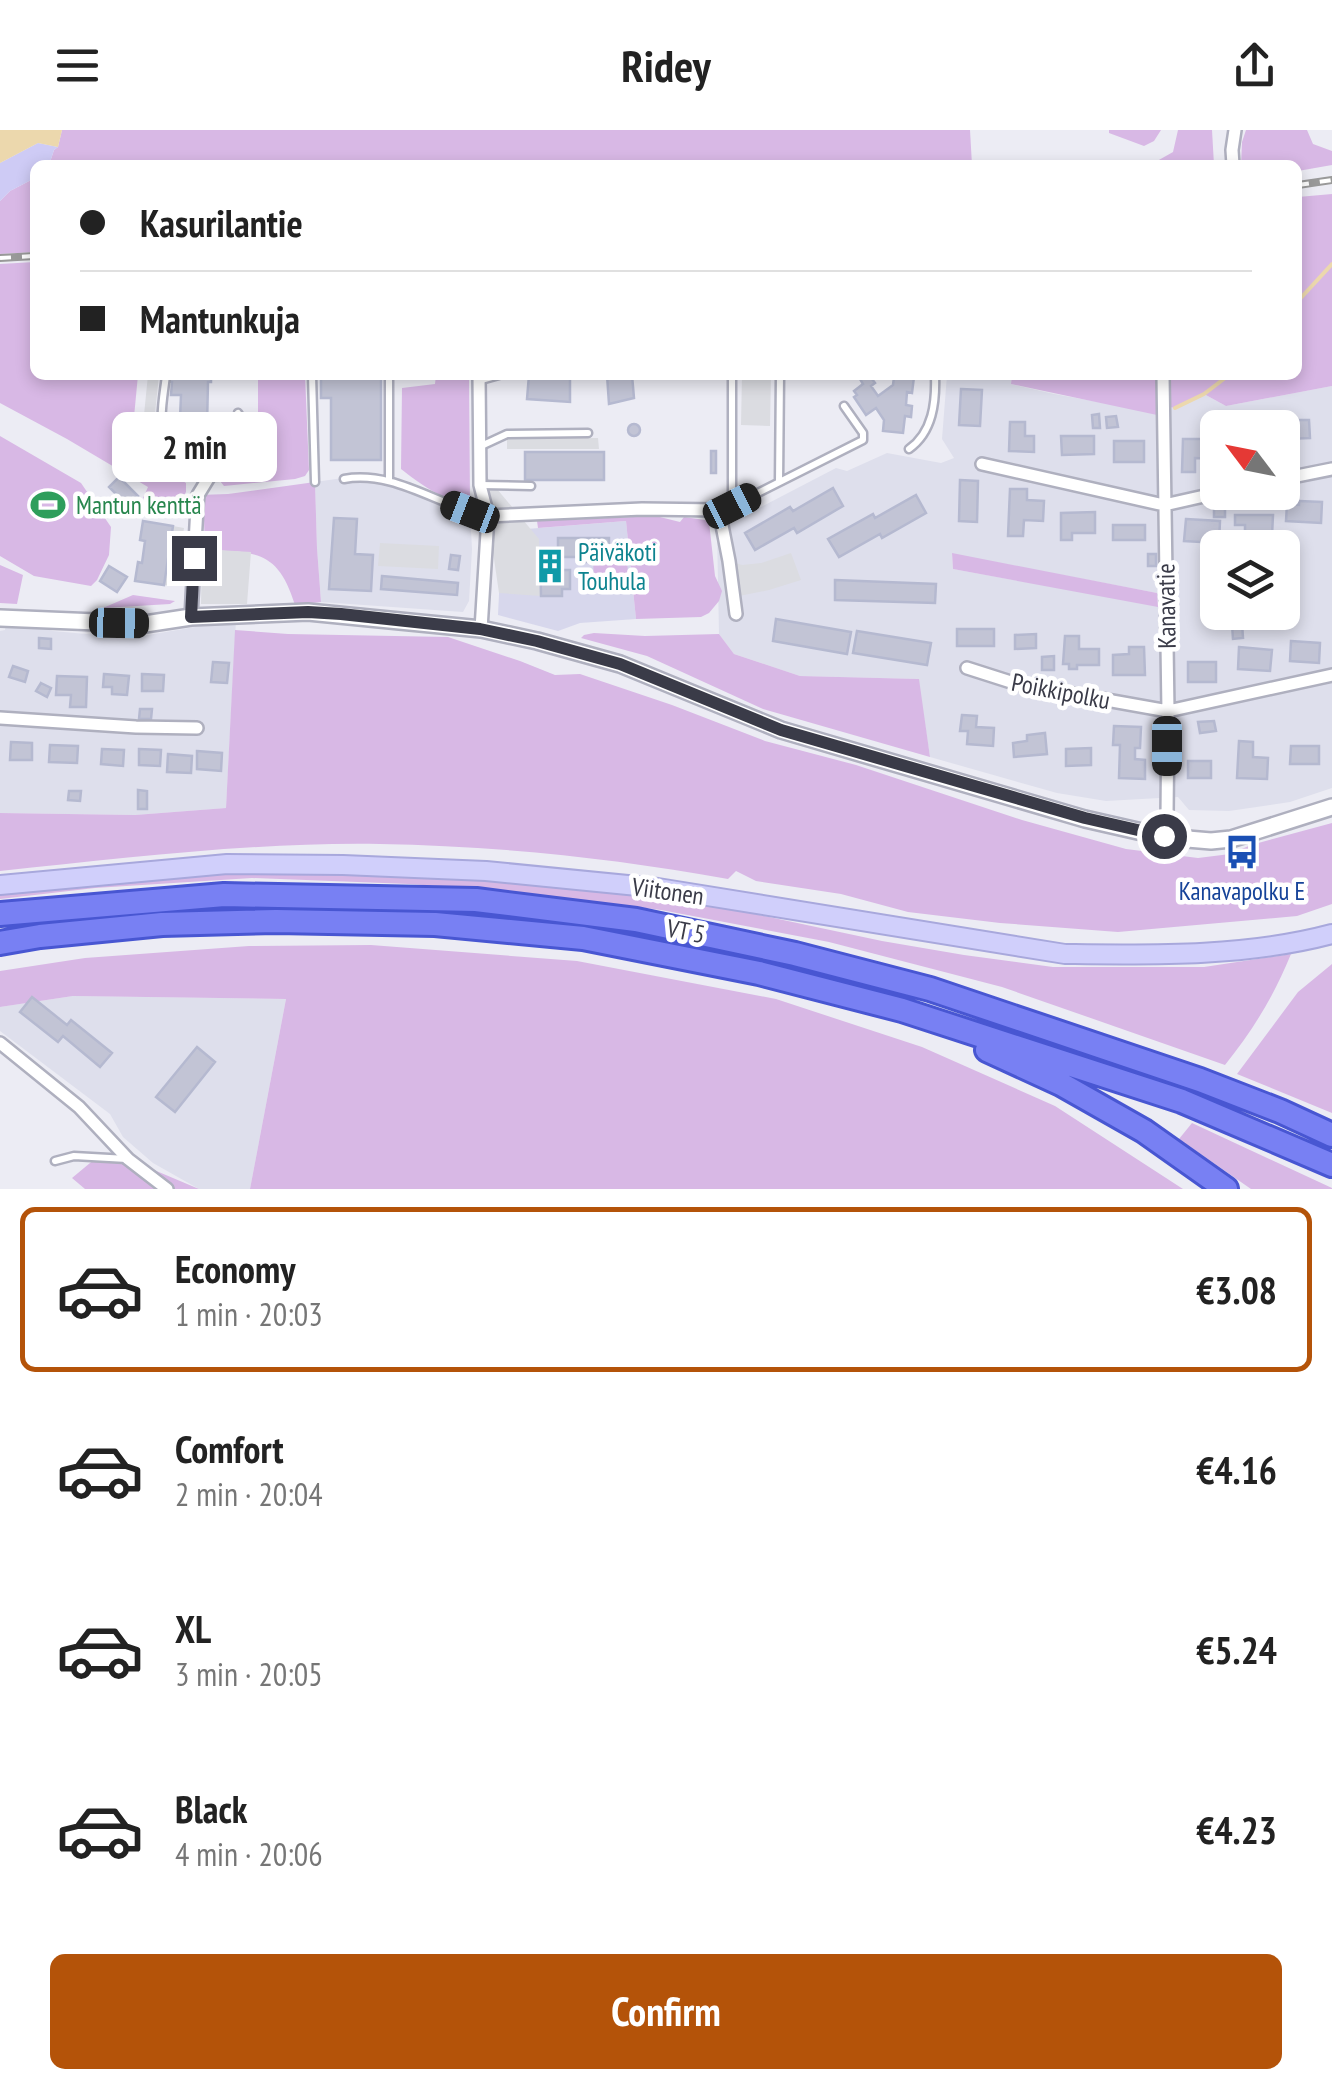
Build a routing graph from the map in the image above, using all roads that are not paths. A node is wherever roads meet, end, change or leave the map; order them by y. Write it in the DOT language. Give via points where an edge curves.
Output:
graph roads {
  1 [pos="1235,130"];
  2 [pos="1233,160"];
  3 [pos="166,380"];
  4 [pos="312,380"];
  5 [pos="388,380"];
  6 [pos="479,380"];
  7 [pos="732,380"];
  8 [pos="780,380"];
  9 [pos="935,380"];
  10 [pos="1163,380"];
  11 [pos="844,406"];
  12 [pos="238,413"];
  13 [pos="588,434"];
  14 [pos="478,447"];
  15 [pos="909,449"];
  16 [pos="982,464"];
  17 [pos="1332,469"];
  18 [pos="1300,475"];
  19 [pos="208,478"];
  20 [pos="344,478"];
  21 [pos="389,480"];
  22 [pos="316,482"];
  23 [pos="778,482"];
  24 [pos="480,485"];
  25 [pos="531,486"];
  26 [pos="1200,497"];
  27 [pos="1164,505"];
  28 [pos="725,508"];
  29 [pos="488,516"];
  30 [pos="736,614"];
  31 [pos="191,617"];
  32 [pos="0,618"];
  33 [pos="480,629"];
  34 [pos="967,668"];
  35 [pos="1332,676"];
  36 [pos="1168,711"];
  37 [pos="0,718"];
  38 [pos="197,728"];
  39 [pos="1332,807"];
  40 [pos="1164,836"];
  41 [pos="0,886"];
  42 [pos="0,914"];
  43 [pos="1332,934"];
  44 [pos="0,943"];
  45 [pos="902,1010"];
  46 [pos="0,1043"];
  47 [pos="1332,1135"];
  48 [pos="128,1159"];
  49 [pos="56,1161"];
  50 [pos="1332,1165"];
  51 [pos="167,1189"];
  52 [pos="1226,1189"];
  1 -- 2 [label="street"];
  3 -- 19 [label="lane" via="165,437"];
  4 -- 22 [label="lane"];
  5 -- 21 [label="lane"];
  6 -- 14 [label="street"];
  7 -- 28 [label="lane"];
  8 -- 23 [label="lane"];
  9 -- 15 [label="lane" via="931,421"];
  10 -- 27 [label="street, Kanavatie"];
  11 -- 23 [label="lane" via="863,440"];
  12 -- 19 [label="lane" via="252,446 250,470"];
  13 -- 14 [label="lane" via="506,434"];
  14 -- 24 [label="street"];
  16 -- 27 [label="street"];
  17 -- 18 [label="street"];
  19 -- 31 [label="street" via="198,495"];
  20 -- 21 [label="lane"];
  21 -- 29 [label="lane"];
  23 -- 28 [label="lane"];
  24 -- 25 [label="lane"];
  24 -- 29 [label="street"];
  26 -- 27 [label="street"];
  27 -- 36 [label="street, Kanavatie"];
  28 -- 29 [label="street"];
  28 -- 30 [label="street"];
  29 -- 33 [label="street"];
  31 -- 32 [label="street" via="146,624"];
  31 -- 33 [label="street" via="308,612"];
  33 -- 40 [label="street" via="620,664 781,730"];
  34 -- 36 [label="street, Poikkipolku" via="1017,684"];
  35 -- 36 [label="street, Poikkipolku"];
  36 -- 40 [label="street, Kanavatie"];
  37 -- 38 [label="street"];
  39 -- 40 [label="street" via="1231,839"];
  41 -- 43 [label="main road, Viitonen" via="226,864 343,865 658,888 1065,954 1216,952"];
  42 -- 47 [label="highway, VT 5" via="224,895 476,900 636,920 930,988 1200,1080"];
  44 -- 45 [label="highway, VT 5" via="162,924 435,924 583,938"];
  45 -- 50 [label="highway, VT 5" via="1182,1101"];
  45 -- 52 [label="highway" via="1061,1084"];
  46 -- 48 [label="street" via="80,1107"];
  48 -- 49 [label="lane"];
  48 -- 51 [label="street"];
}
